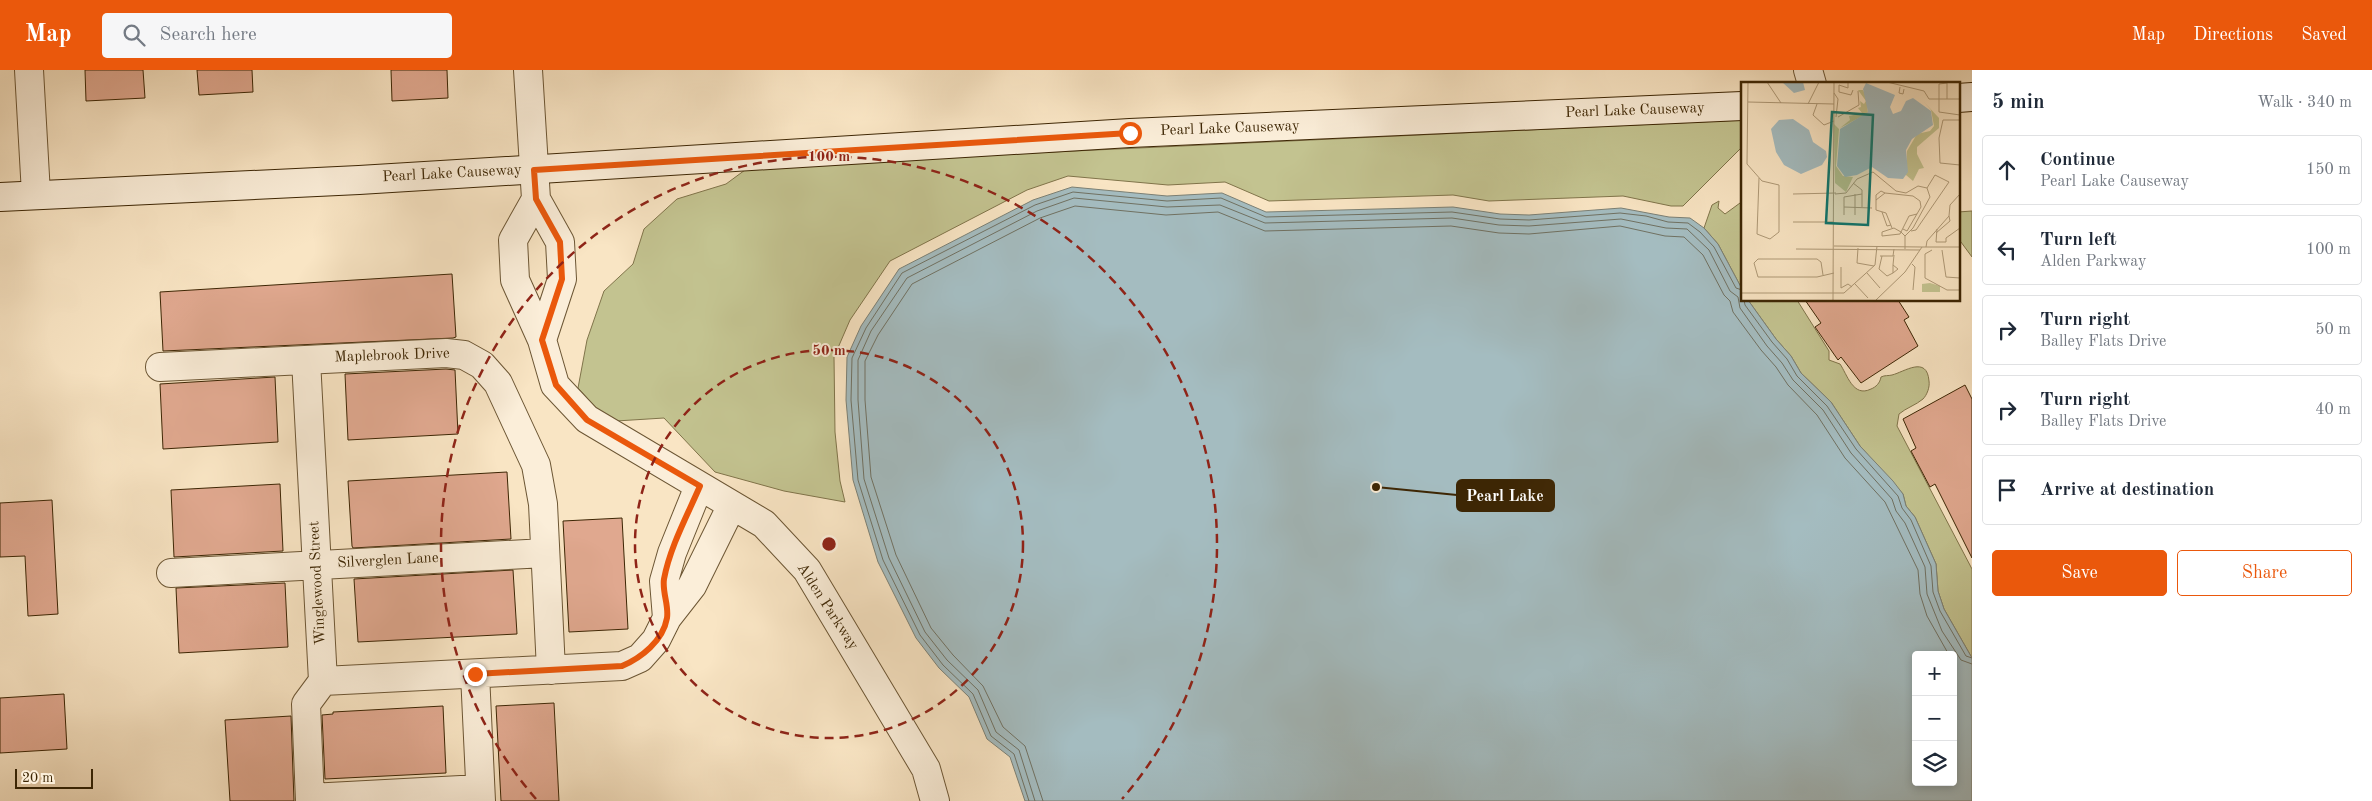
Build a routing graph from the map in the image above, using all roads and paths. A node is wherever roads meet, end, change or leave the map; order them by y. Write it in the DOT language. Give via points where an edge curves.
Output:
graph roads {
  1 [pos="29,70"];
  2 [pos="528,70"];
  3 [pos="1741,106"];
  4 [pos="534,170"];
  5 [pos="36,194"];
  6 [pos="0,197"];
  7 [pos="536,199"];
  8 [pos="542,340"];
  9 [pos="306,360"];
  10 [pos="160,367"];
  11 [pos="700,486"];
  12 [pos="732,505"];
  13 [pos="545,553"];
  14 [pos="317,565"];
  15 [pos="171,573"];
  16 [pos="667,618"];
  17 [pos="550,670"];
  18 [pos="475,674"];
  19 [pos="323,681"];
  20 [pos="480,795"];
  21 [pos="310,799"];
  22 [pos="936,801"];
  1 -- 5 [label="street"];
  2 -- 4 [label="street"];
  3 -- 4 [label="street, Pearl Lake Causeway" via="1130,133"];
  4 -- 5 [label="street, Pearl Lake Causeway"];
  4 -- 7 [label="street"];
  5 -- 6 [label="street, Pearl Lake Causeway"];
  7 -- 8 [label="street" via="560,242 562,279"];
  7 -- 8 [label="street, Alden Parkway" via="513,240 516,280"];
  8 -- 11 [label="street, Alden Parkway" via="556,385 587,420"];
  9 -- 10 [label="street, Maplebrook Drive"];
  9 -- 13 [label="street, Maplebrook Drive" via="446,353 464,355 482,365 498,384 536,466 543,504"];
  9 -- 14 [label="street, Winglewood Street"];
  11 -- 12 [label="street, Alden Parkway"];
  11 -- 16 [label="street" via="664,581"];
  12 -- 16 [label="street" via="692,586"];
  12 -- 22 [label="street, Alden Parkway" via="764,524 807,570 926,769"];
  13 -- 14 [label="street, Silverglen Lane"];
  13 -- 17 [label="street, Maplebrook Drive"];
  14 -- 15 [label="street, Silverglen Lane"];
  14 -- 19 [label="street, Winglewood Street"];
  16 -- 17 [label="street" via="656,640 640,658 622,666"];
  17 -- 18 [label="street"];
  18 -- 19 [label="street"];
  18 -- 20 [label="street"];
  19 -- 21 [label="street" via="306,704"];
  20 -- 21 [label="street"];
}
